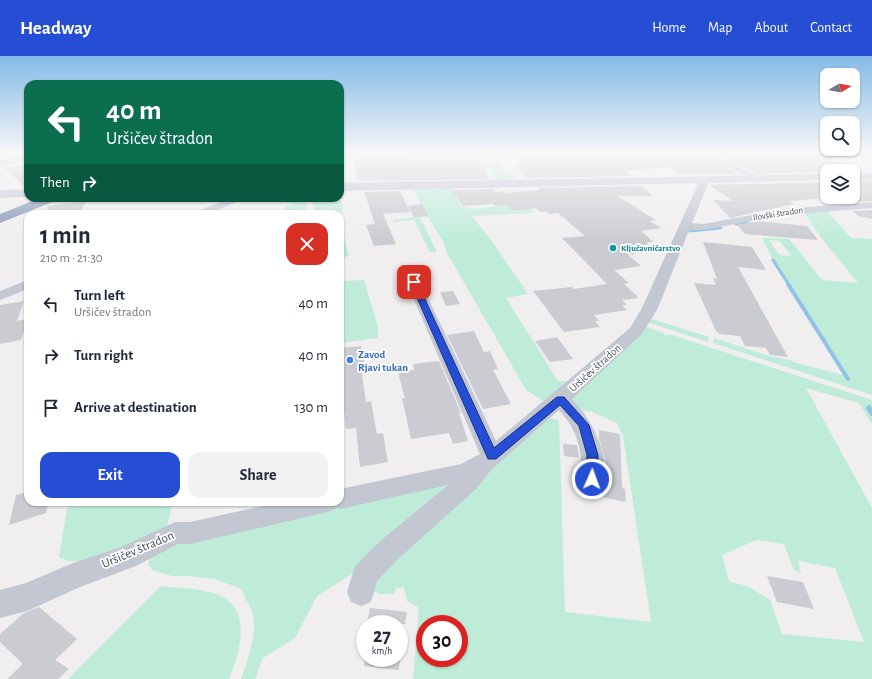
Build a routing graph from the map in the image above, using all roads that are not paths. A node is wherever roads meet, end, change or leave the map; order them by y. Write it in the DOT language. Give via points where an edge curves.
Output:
graph roads {
  1 [pos="593,182"];
  2 [pos="701,182"];
  3 [pos="344,187"];
  4 [pos="24,193"];
  5 [pos="0,194"];
  6 [pos="24,202"];
  7 [pos="41,202"];
  8 [pos="229,202"];
  9 [pos="872,205"];
  10 [pos="210,210"];
  11 [pos="0,211"];
  12 [pos="0,219"];
  13 [pos="685,226"];
  14 [pos="414,282"];
  15 [pos="24,286"];
  16 [pos="0,296"];
  17 [pos="560,399"];
  18 [pos="488,459"];
  19 [pos="592,479"];
  20 [pos="344,498"];
  21 [pos="310,506"];
  22 [pos="361,592"];
  23 [pos="0,604"];
  1 -- 3 [label="main road"];
  2 -- 13 [label="street, Uršičev štradon" via="703,184"];
  4 -- 5 [label="main road"];
  6 -- 11 [label="highway"];
  7 -- 12 [label="highway"];
  8 -- 10 [label="street"];
  9 -- 13 [label="street, Ilovški štradon" via="784,212 700,227"];
  13 -- 17 [label="street, Uršičev štradon" via="642,323"];
  14 -- 18 [label="street"];
  15 -- 16 [label="street"];
  17 -- 18 [label="street, Uršičev štradon"];
  17 -- 19 [label="street" via="584,425 593,455"];
  18 -- 20 [label="street, Uršičev štradon" via="465,472"];
  18 -- 22 [label="street" via="468,482 388,551 365,575"];
  21 -- 23 [label="street, Uršičev štradon" via="190,533 175,533 127,557 73,576 27,597"];
}
